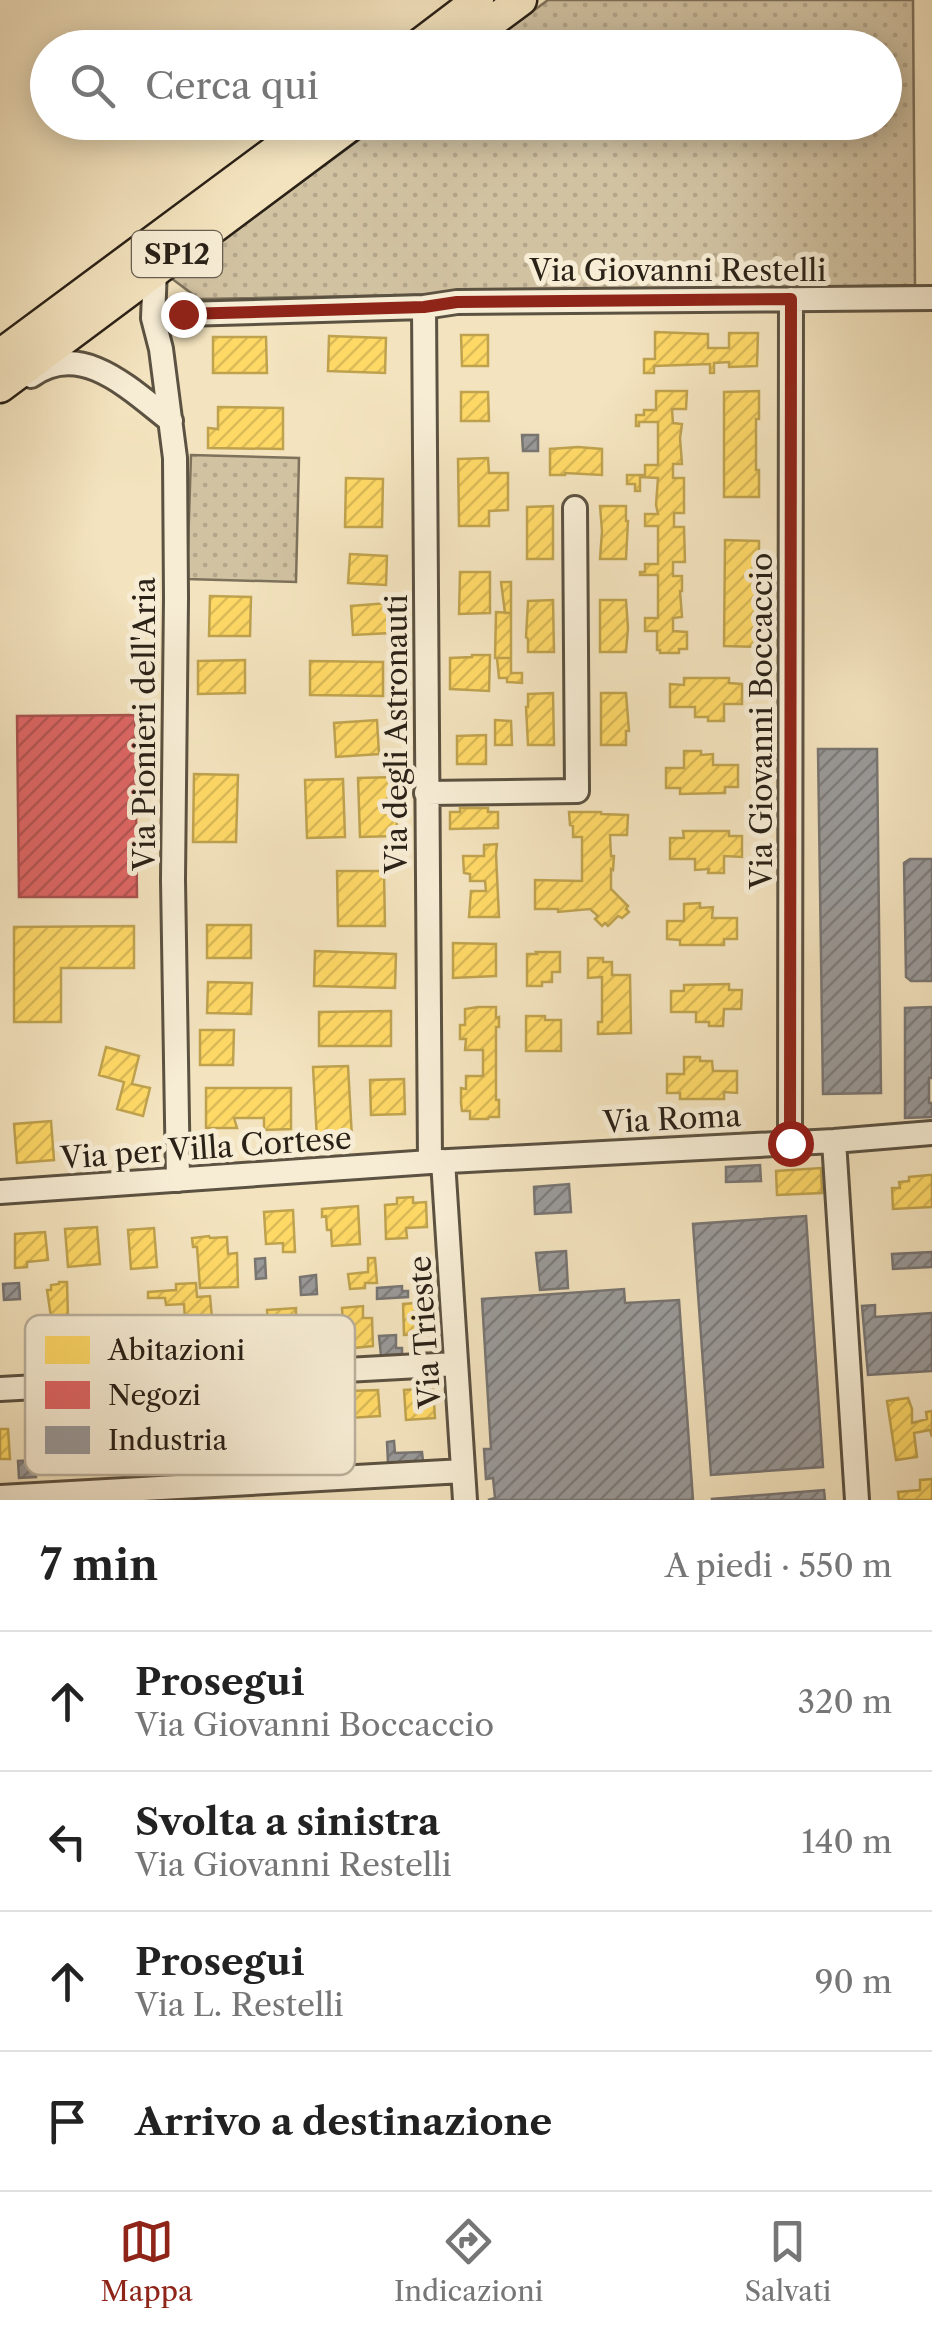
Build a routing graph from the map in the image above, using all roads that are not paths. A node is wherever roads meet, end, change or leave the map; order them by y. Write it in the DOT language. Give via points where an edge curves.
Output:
graph roads {
  1 [pos="478,0"];
  2 [pos="521,0"];
  3 [pos="439,30"];
  4 [pos="480,30"];
  5 [pos="290,140"];
  6 [pos="331,140"];
  7 [pos="155,270"];
  8 [pos="932,298"];
  9 [pos="791,299"];
  10 [pos="424,307"];
  11 [pos="154,318"];
  12 [pos="0,355"];
  13 [pos="0,387"];
  14 [pos="0,399"];
  15 [pos="171,421"];
  16 [pos="575,508"];
  17 [pos="426,793"];
  18 [pos="932,1132"];
  19 [pos="834,1141"];
  20 [pos="790,1143"];
  21 [pos="429,1162"];
  22 [pos="178,1180"];
  23 [pos="0,1192"];
  24 [pos="456,1364"];
  25 [pos="355,1370"];
  26 [pos="25,1389"];
  27 [pos="0,1390"];
  28 [pos="464,1471"];
  29 [pos="0,1497"];
  30 [pos="466,1500"];
  31 [pos="857,1500"];
  1 -- 3 [label="main road"];
  2 -- 4 [label="main road"];
  5 -- 12 [label="main road, SP12"];
  6 -- 7 [label="main road, SP12"];
  7 -- 11 [label="street, Via Pionieri dell'Aria"];
  7 -- 13 [label="main road, SP12"];
  8 -- 9 [label="street, Via Giovanni Restelli"];
  9 -- 10 [label="street, Via Giovanni Restelli"];
  9 -- 20 [label="street, Via Giovanni Boccaccio"];
  10 -- 11 [label="street, Via Giovanni Restelli"];
  10 -- 17 [label="street, Via degli Astronauti"];
  11 -- 15 [label="street, Via Pionieri dell'Aria"];
  14 -- 15 [label="street" via="63,361 120,382"];
  15 -- 22 [label="street, Via Pionieri dell'Aria"];
  16 -- 17 [label="street" via="577,791"];
  17 -- 21 [label="street, Via degli Astronauti"];
  18 -- 19 [label="street, Via Roma"];
  19 -- 20 [label="street, Via Roma"];
  19 -- 31 [label="street"];
  20 -- 21 [label="street, Via Roma"];
  21 -- 22 [label="street, Via per Villa Cortese"];
  21 -- 24 [label="street, Via Trieste"];
  22 -- 23 [label="street, Via per Villa Cortese"];
  24 -- 25 [label="street"];
  24 -- 28 [label="street, Via Trieste"];
  26 -- 27 [label="street"];
  28 -- 29 [label="street"];
  28 -- 30 [label="street, Via Trieste"];
}
